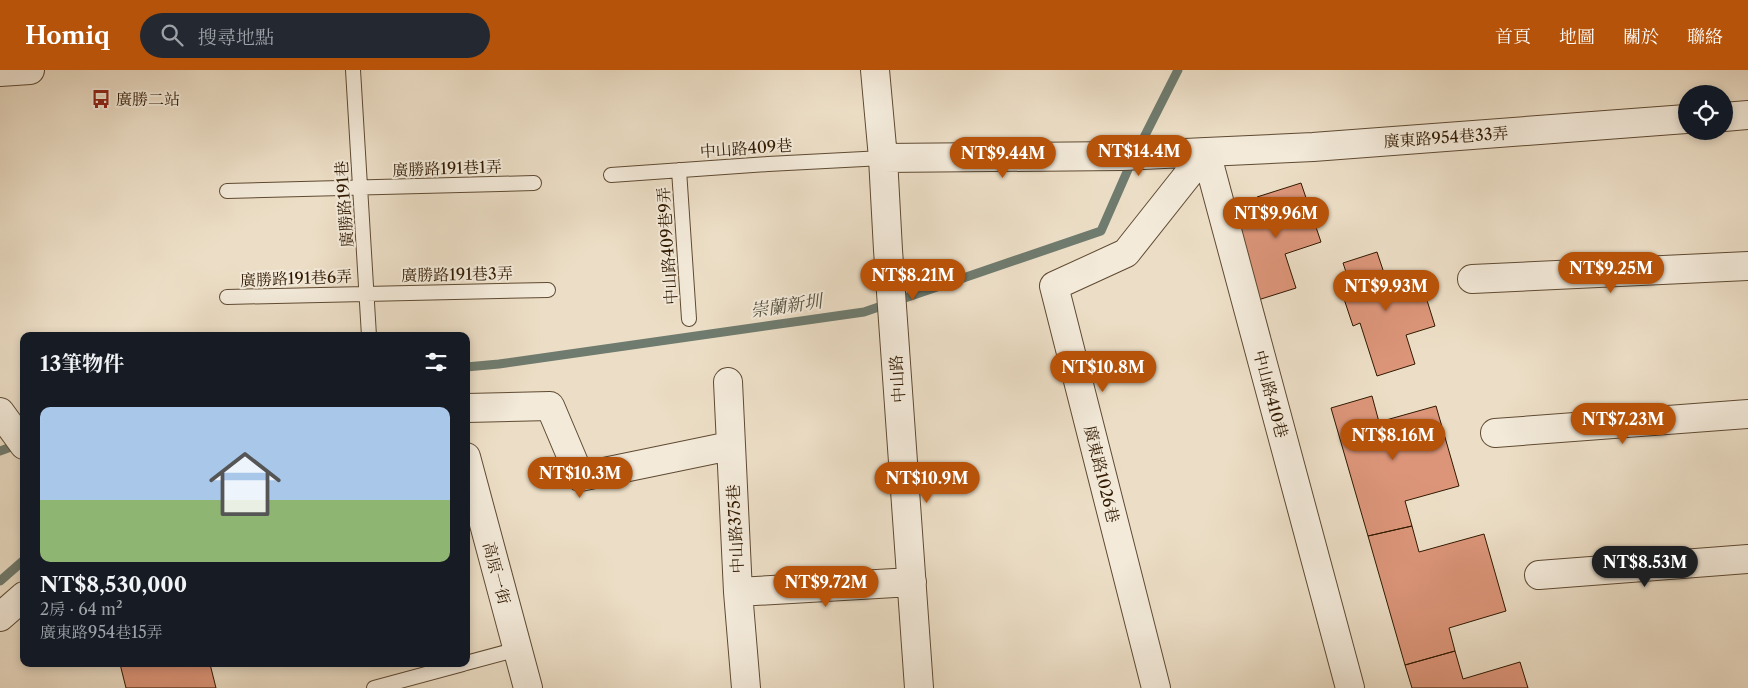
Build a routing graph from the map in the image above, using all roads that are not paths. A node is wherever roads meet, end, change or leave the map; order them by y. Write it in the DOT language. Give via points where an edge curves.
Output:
graph roads {
  1 [pos="30,70"];
  2 [pos="353,70"];
  3 [pos="876,70"];
  4 [pos="0,72"];
  5 [pos="1748,115"];
  6 [pos="1733,116"];
  7 [pos="1678,121"];
  8 [pos="1206,152"];
  9 [pos="883,158"];
  10 [pos="679,170"];
  11 [pos="610,175"];
  12 [pos="534,182"];
  13 [pos="360,188"];
  14 [pos="227,191"];
  15 [pos="1748,266"];
  16 [pos="1472,279"];
  17 [pos="548,290"];
  18 [pos="367,293"];
  19 [pos="226,297"];
  20 [pos="690,319"];
  21 [pos="369,332"];
  22 [pos="728,382"];
  23 [pos="470,408"];
  24 [pos="0,412"];
  25 [pos="1748,414"];
  26 [pos="1495,433"];
  27 [pos="20,439"];
  28 [pos="730,446"];
  29 [pos="470,488"];
  30 [pos="1748,559"];
  31 [pos="1539,575"];
  32 [pos="912,582"];
  33 [pos="738,592"];
  34 [pos="20,599"];
  35 [pos="0,616"];
  36 [pos="518,649"];
  37 [pos="470,662"];
  38 [pos="450,667"];
  39 [pos="374,688"];
  40 [pos="528,688"];
  41 [pos="746,688"];
  42 [pos="919,688"];
  43 [pos="1156,688"];
  44 [pos="1350,688"];
  1 -- 4 [label="street"];
  2 -- 13 [label="lane, 廣勝路191巷"];
  3 -- 9 [label="street, 中山路"];
  5 -- 6 [label="street"];
  7 -- 8 [label="street, 廣東路954巷33弄"];
  8 -- 9 [label="street"];
  8 -- 43 [label="street, 廣東路1026巷" via="1126,253 1054,286"];
  8 -- 44 [label="street, 中山路410巷"];
  9 -- 10 [label="lane, 中山路409巷"];
  9 -- 32 [label="street, 中山路"];
  10 -- 11 [label="lane, 中山路409巷"];
  10 -- 20 [label="lane, 中山路409巷9弄"];
  12 -- 13 [label="lane, 廣勝路191巷1弄"];
  13 -- 14 [label="lane, 廣勝路191巷1弄"];
  13 -- 18 [label="lane, 廣勝路191巷"];
  15 -- 16 [label="street"];
  17 -- 18 [label="lane, 廣勝路191巷3弄"];
  18 -- 19 [label="lane, 廣勝路191巷6弄"];
  18 -- 21 [label="lane, 廣勝路191巷"];
  22 -- 28 [label="street, 中山路375巷"];
  23 -- 28 [label="street" via="550,406 580,477"];
  24 -- 27 [label="street"];
  25 -- 26 [label="street"];
  28 -- 33 [label="street, 中山路375巷"];
  29 -- 36 [label="street, 高原一街"];
  30 -- 31 [label="street"];
  32 -- 33 [label="street, 中山路375巷"];
  32 -- 42 [label="street, 中山路"];
  33 -- 41 [label="street"];
  34 -- 35 [label="street"];
  36 -- 37 [label="lane"];
  36 -- 40 [label="street, 高原一街"];
  38 -- 39 [label="lane"];
}
